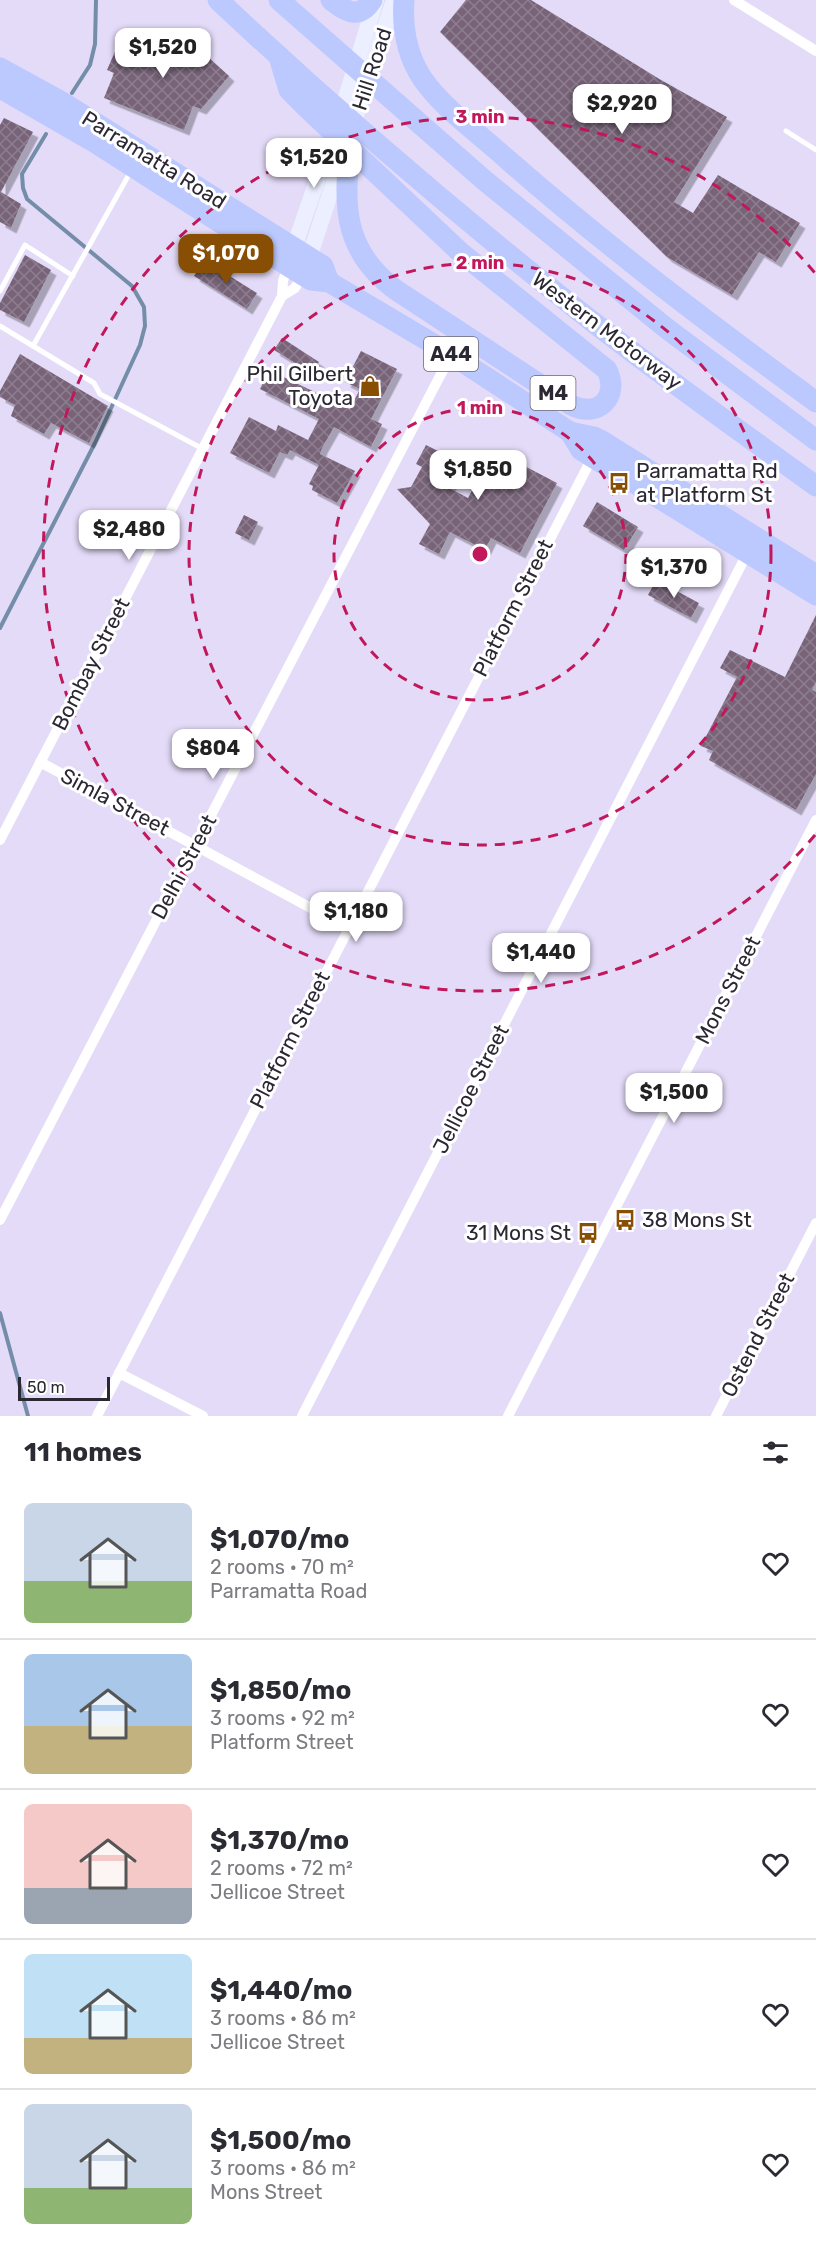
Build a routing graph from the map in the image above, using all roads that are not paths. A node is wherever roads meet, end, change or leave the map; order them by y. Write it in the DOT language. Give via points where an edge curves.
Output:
graph roads {
  1 [pos="218,0"];
  2 [pos="279,0"];
  3 [pos="331,0"];
  4 [pos="374,0"];
  5 [pos="394,0"];
  6 [pos="404,0"];
  7 [pos="734,0"];
  8 [pos="816,51"];
  9 [pos="2,82"];
  10 [pos="309,98"];
  11 [pos="352,129"];
  12 [pos="786,131"];
  13 [pos="816,150"];
  14 [pos="133,167"];
  15 [pos="299,262"];
  16 [pos="73,276"];
  17 [pos="0,291"];
  18 [pos="282,296"];
  19 [pos="0,326"];
  20 [pos="33,346"];
  21 [pos="452,355"];
  22 [pos="816,402"];
  23 [pos="816,440"];
  24 [pos="203,448"];
  25 [pos="597,449"];
  26 [pos="816,486"];
  27 [pos="752,545"];
  28 [pos="816,574"];
  29 [pos="816,595"];
  30 [pos="40,762"];
  31 [pos="816,820"];
  32 [pos="0,840"];
  33 [pos="195,844"];
  34 [pos="348,928"];
  35 [pos="0,1220"];
  36 [pos="816,1223"];
  37 [pos="119,1373"];
  38 [pos="97,1416"];
  39 [pos="203,1416"];
  40 [pos="302,1416"];
  41 [pos="508,1416"];
  42 [pos="717,1416"];
  1 -- 10 [label="highway, Western Motorway / M4" via="279,57"];
  2 -- 23 [label="highway, Western Motorway" via="484,180 666,328"];
  3 -- 4 [label="highway" via="355,13 362,12"];
  4 -- 15 [label="main road, Hill Road"];
  5 -- 11 [label="main road, Hill Road"];
  6 -- 22 [label="highway" via="405,34 414,63 447,106 634,264"];
  7 -- 8 [label="street"];
  9 -- 14 [label="highway, Parramatta Road / A44"];
  9 -- 15 [label="highway, Parramatta Road / A44" via="62,102"];
  10 -- 11 [label="highway, M4" via="381,177 460,252 603,366 612,386 602,405 585,410 571,405 396,290 374,271 357,247 349,222 347,183"];
  10 -- 26 [label="highway, Western Motorway / M4" via="385,152 580,312"];
  11 -- 15 [label="main road, Hill Road"];
  12 -- 13 [label="lane"];
  14 -- 15 [label="highway, Parramatta Road / A44"];
  14 -- 16 [label="lane"];
  15 -- 18 [label="street, Bombay Street" via="283,281"];
  15 -- 18 [label="street, Bombay Street" via="295,288"];
  15 -- 21 [label="highway, Parramatta Road / A44" via="323,266 329,282"];
  16 -- 17 [label="lane" via="25,244"];
  16 -- 20 [label="lane"];
  18 -- 24 [label="street, Bombay Street"];
  19 -- 20 [label="lane"];
  20 -- 24 [label="lane" via="94,383 100,394"];
  21 -- 25 [label="highway, Parramatta Road / A44" via="570,432 594,437"];
  21 -- 33 [label="street, Delhi Street"];
  24 -- 30 [label="street, Bombay Street"];
  25 -- 27 [label="highway, Parramatta Road / A44"];
  25 -- 34 [label="street, Platform Street"];
  27 -- 28 [label="highway, Parramatta Road / A44"];
  27 -- 29 [label="highway, Parramatta Road / A44"];
  27 -- 40 [label="street, Jellicoe Street"];
  30 -- 32 [label="street, Bombay Street"];
  30 -- 33 [label="street, Simla Street"];
  31 -- 41 [label="street, Mons Street"];
  33 -- 34 [label="street, Simla Street"];
  33 -- 35 [label="street, Delhi Street"];
  34 -- 37 [label="street, Platform Street"];
  36 -- 42 [label="street, Ostend Street"];
  37 -- 38 [label="street, Platform Street"];
  37 -- 39 [label="street"];
}
